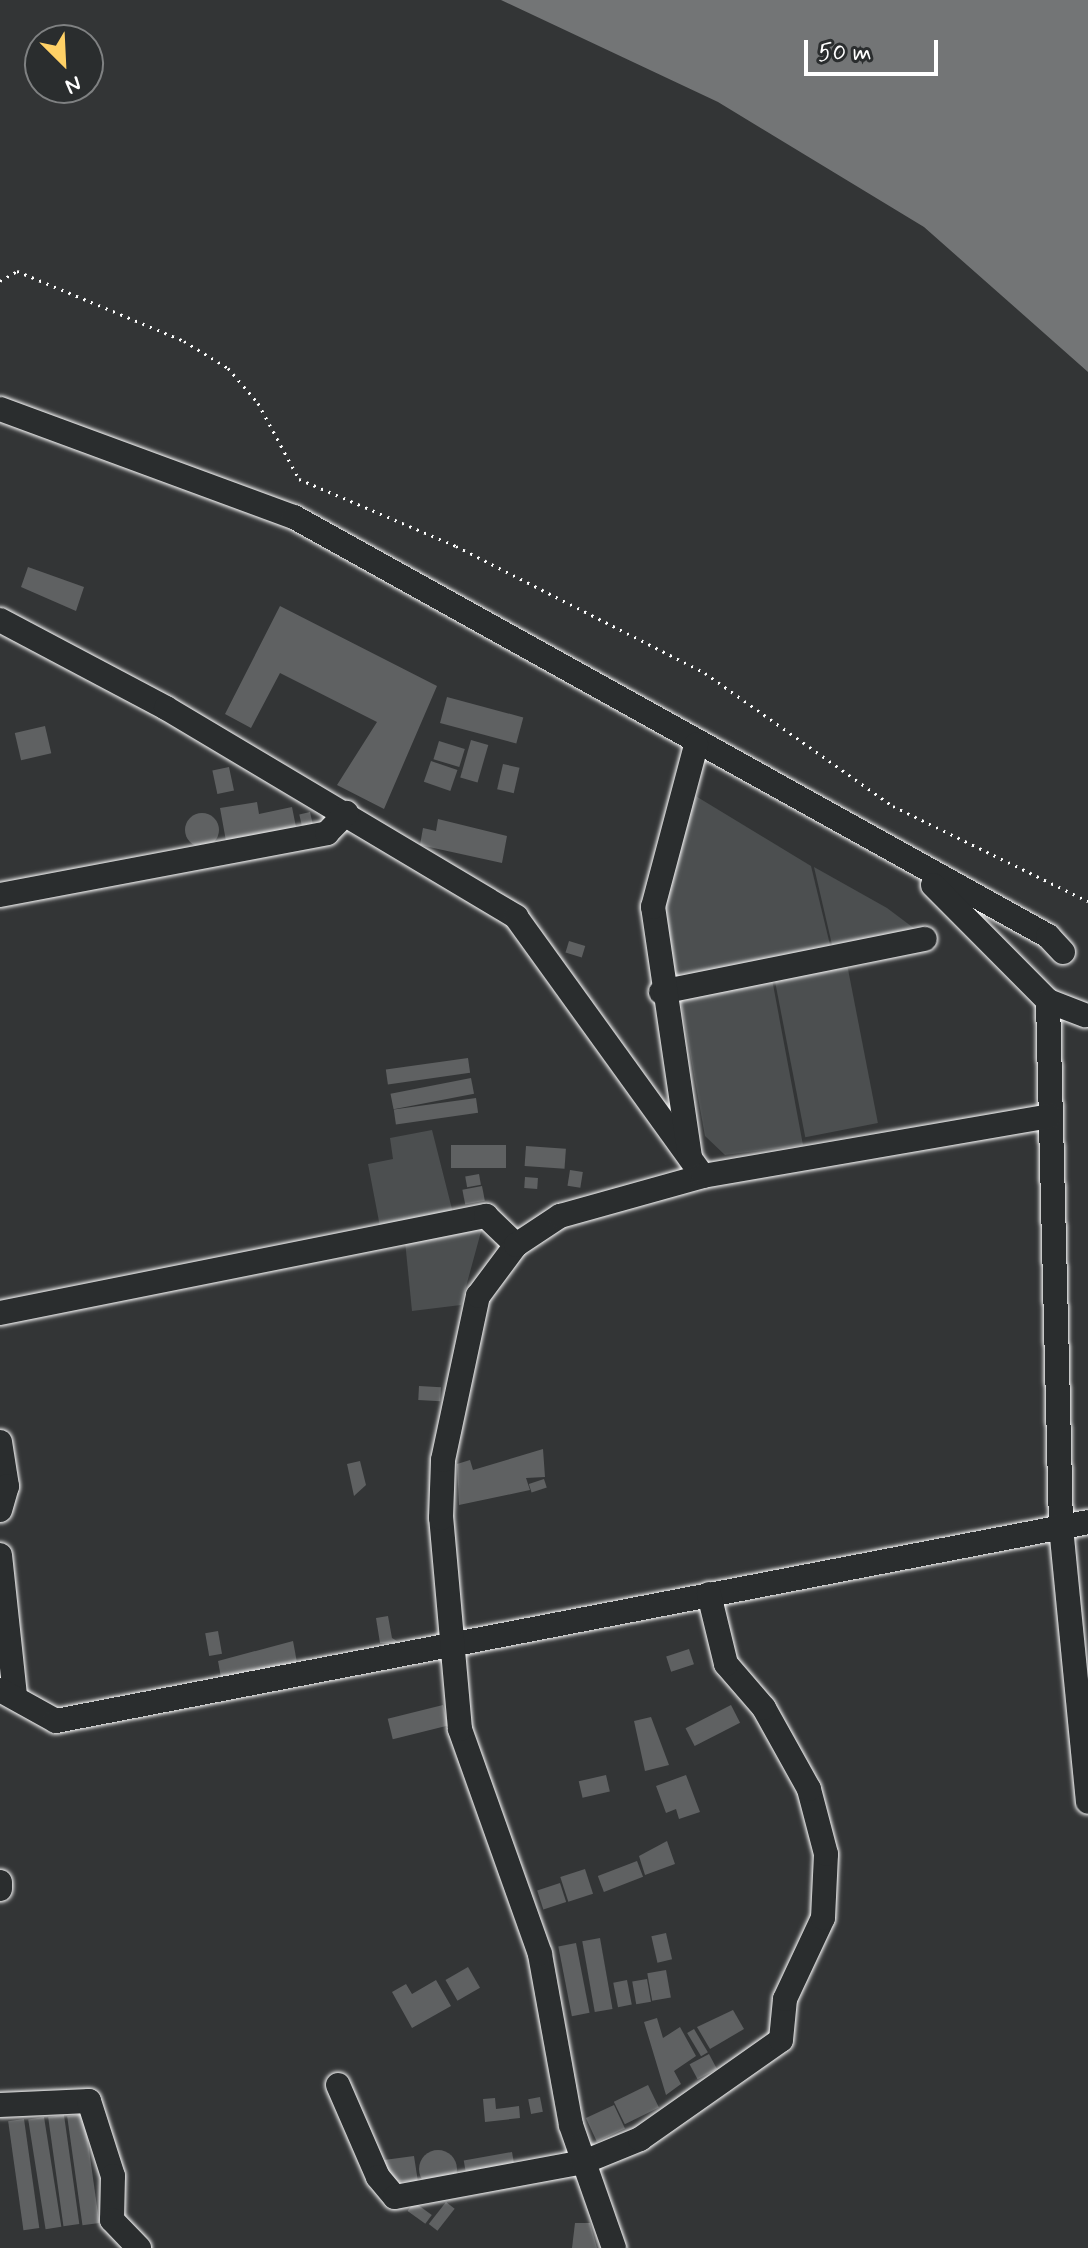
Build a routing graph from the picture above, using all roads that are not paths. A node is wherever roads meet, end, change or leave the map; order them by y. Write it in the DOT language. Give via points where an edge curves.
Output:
graph roads {
  1 [pos="0,409"];
  2 [pos="0,620"];
  3 [pos="696,745"];
  4 [pos="346,813"];
  5 [pos="917,869"];
  6 [pos="0,895"];
  7 [pos="925,939"];
  8 [pos="1063,952"];
  9 [pos="661,992"];
  10 [pos="1048,1001"];
  11 [pos="1085,1015"];
  12 [pos="1050,1116"];
  13 [pos="697,1169"];
  14 [pos="516,1245"];
  15 [pos="0,1313"];
  16 [pos="0,1442"];
  17 [pos="0,1510"];
  18 [pos="1088,1522"];
  19 [pos="1061,1527"];
  20 [pos="0,1555"];
  21 [pos="709,1594"];
  22 [pos="452,1644"];
  23 [pos="8,1693"];
  24 [pos="1088,1802"];
  25 [pos="0,1882"];
  26 [pos="0,1889"];
  27 [pos="338,2085"];
  28 [pos="0,2105"];
  29 [pos="584,2162"];
  30 [pos="139,2248"];
  31 [pos="614,2248"];
  1 -- 3 [label="street" via="294,517"];
  2 -- 4 [label="street"];
  3 -- 5 [label="street"];
  3 -- 9 [label="street" via="653,907"];
  4 -- 6 [label="street" via="327,833"];
  4 -- 13 [label="street" via="516,917"];
  5 -- 8 [label="street" via="1048,936"];
  5 -- 10 [label="street"];
  7 -- 9 [label="street"];
  9 -- 13 [label="street"];
  10 -- 11 [label="street"];
  10 -- 12 [label="street"];
  12 -- 13 [label="street"];
  12 -- 19 [label="street"];
  13 -- 14 [label="street" via="560,1216"];
  14 -- 15 [label="street" via="486,1216"];
  14 -- 22 [label="street" via="478,1296 455,1382 441,1518"];
  16 -- 17 [label="street" via="7,1486"];
  18 -- 19 [label="street"];
  19 -- 21 [label="street"];
  19 -- 24 [label="street"];
  20 -- 23 [label="street"];
  21 -- 22 [label="street"];
  21 -- 29 [label="street" via="726,1664 764,1708 809,1789 826,1854 823,1918 785,1999 781,2040 640,2139"];
  22 -- 23 [label="street" via="56,1721"];
  22 -- 29 [label="street" via="468,1762 540,1954"];
  25 -- 26 [label="street"];
  27 -- 29 [label="street" via="378,2177 395,2197"];
  28 -- 30 [label="street" via="89,2101 113,2176 112,2220"];
  29 -- 31 [label="street"];
}
